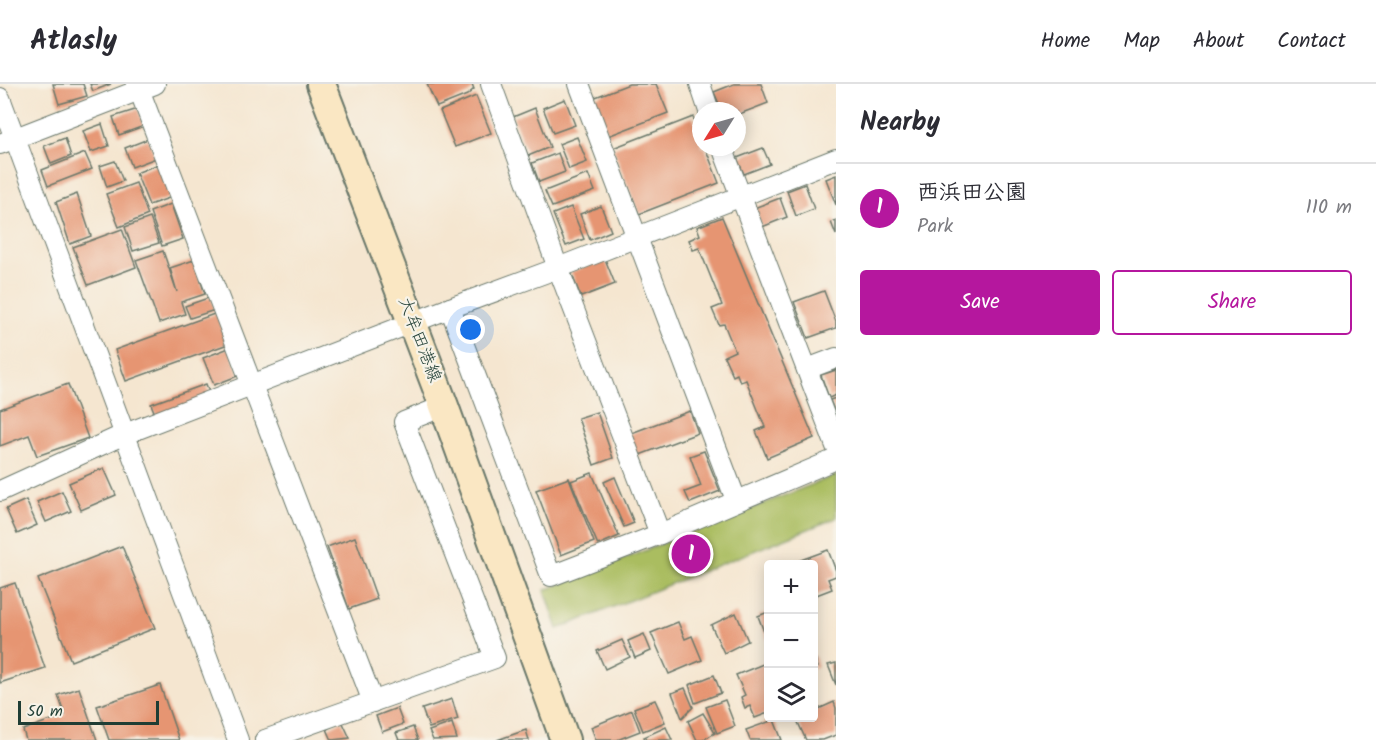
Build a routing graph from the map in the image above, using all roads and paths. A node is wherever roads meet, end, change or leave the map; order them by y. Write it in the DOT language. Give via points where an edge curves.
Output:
graph roads {
  1 [pos="321,84"];
  2 [pos="491,84"];
  3 [pos="579,84"];
  4 [pos="700,84"];
  5 [pos="144,86"];
  6 [pos="0,98"];
  7 [pos="706,102"];
  8 [pos="8,141"];
  9 [pos="725,156"];
  10 [pos="836,159"];
  11 [pos="740,197"];
  12 [pos="636,237"];
  13 [pos="558,268"];
  14 [pos="450,308"];
  15 [pos="413,323"];
  16 [pos="836,358"];
  17 [pos="807,369"];
  18 [pos="252,386"];
  19 [pos="444,406"];
  20 [pos="125,434"];
  21 [pos="836,446"];
  22 [pos="836,459"];
  23 [pos="0,491"];
  24 [pos="736,500"];
  25 [pos="660,534"];
  26 [pos="374,702"];
  27 [pos="238,740"];
  28 [pos="265,740"];
  29 [pos="565,740"];
  1 -- 15 [label="main road, 大牟田港線"];
  2 -- 13 [label="street"];
  3 -- 12 [label="street"];
  4 -- 7 [label="street"];
  5 -- 8 [label="street"];
  5 -- 18 [label="street"];
  6 -- 8 [label="street"];
  8 -- 20 [label="street"];
  9 -- 11 [label="street"];
  10 -- 11 [label="street"];
  11 -- 12 [label="street"];
  11 -- 17 [label="street"];
  12 -- 13 [label="street"];
  12 -- 24 [label="street"];
  13 -- 14 [label="street"];
  13 -- 25 [label="street"];
  14 -- 15 [label="street"];
  14 -- 25 [label="street" via="551,576"];
  15 -- 18 [label="street"];
  15 -- 19 [label="main road, 大牟田港線"];
  16 -- 17 [label="street"];
  17 -- 21 [label="street"];
  18 -- 20 [label="street"];
  18 -- 26 [label="street"];
  19 -- 26 [label="street" via="404,422 495,657"];
  19 -- 29 [label="main road, 大牟田港線"];
  20 -- 23 [label="street"];
  20 -- 27 [label="street"];
  22 -- 24 [label="street"];
  24 -- 25 [label="street"];
  26 -- 28 [label="street"];
}
